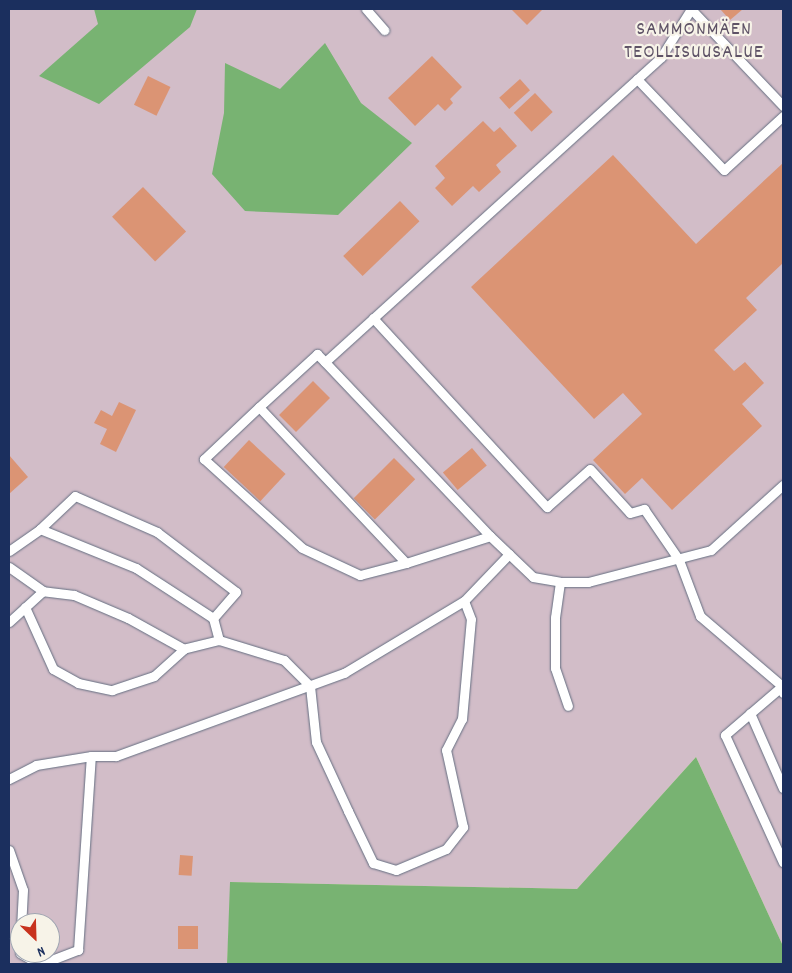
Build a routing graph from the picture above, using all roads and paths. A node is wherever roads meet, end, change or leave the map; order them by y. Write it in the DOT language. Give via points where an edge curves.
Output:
graph roads {
  1 [pos="366,9"];
  2 [pos="691,9"];
  3 [pos="384,30"];
  4 [pos="637,79"];
  5 [pos="783,106"];
  6 [pos="783,116"];
  7 [pos="373,318"];
  8 [pos="325,362"];
  9 [pos="259,407"];
  10 [pos="783,485"];
  11 [pos="40,529"];
  12 [pos="490,536"];
  13 [pos="9,551"];
  14 [pos="509,554"];
  15 [pos="679,560"];
  16 [pos="406,564"];
  17 [pos="9,567"];
  18 [pos="560,582"];
  19 [pos="43,591"];
  20 [pos="464,601"];
  21 [pos="25,607"];
  22 [pos="213,618"];
  23 [pos="9,622"];
  24 [pos="219,640"];
  25 [pos="184,649"];
  26 [pos="310,686"];
  27 [pos="782,689"];
  28 [pos="568,706"];
  29 [pos="750,713"];
  30 [pos="91,756"];
  31 [pos="9,779"];
  32 [pos="783,788"];
  33 [pos="9,850"];
  34 [pos="783,862"];
  35 [pos="22,913"];
  36 [pos="40,964"];
  1 -- 3 [label="lane"];
  2 -- 4 [label="lane" via="661,57"];
  2 -- 5 [label="lane"];
  4 -- 6 [label="lane" via="724,170"];
  4 -- 7 [label="lane"];
  7 -- 8 [label="lane"];
  7 -- 15 [label="lane" via="547,507 590,469 630,513 644,509"];
  8 -- 9 [label="lane" via="318,354"];
  8 -- 12 [label="lane"];
  9 -- 16 [label="lane"];
  9 -- 16 [label="lane" via="204,459 302,548 360,575"];
  10 -- 15 [label="lane" via="711,550"];
  11 -- 13 [label="lane"];
  11 -- 22 [label="lane" via="136,568"];
  11 -- 22 [label="lane" via="75,496 156,532 236,592"];
  12 -- 14 [label="lane"];
  12 -- 16 [label="lane"];
  14 -- 18 [label="lane" via="533,577"];
  14 -- 20 [label="lane"];
  15 -- 18 [label="lane" via="588,582"];
  15 -- 27 [label="lane" via="700,616"];
  17 -- 19 [label="lane"];
  18 -- 28 [label="lane" via="555,618 555,668"];
  19 -- 21 [label="lane"];
  19 -- 25 [label="lane" via="74,595 128,618"];
  20 -- 26 [label="lane" via="344,674"];
  20 -- 26 [label="lane" via="471,618 462,719 446,750 463,827 446,849 396,870 373,863 316,742"];
  21 -- 23 [label="lane"];
  21 -- 25 [label="lane" via="53,669 78,683 112,690 154,676"];
  22 -- 24 [label="lane"];
  24 -- 25 [label="lane"];
  24 -- 26 [label="lane" via="284,660"];
  26 -- 30 [label="lane" via="116,756"];
  27 -- 29 [label="lane"];
  29 -- 32 [label="lane"];
  29 -- 34 [label="lane" via="725,735"];
  30 -- 31 [label="lane" via="36,765"];
  30 -- 36 [label="lane" via="78,950"];
  33 -- 35 [label="lane" via="23,890"];
}
